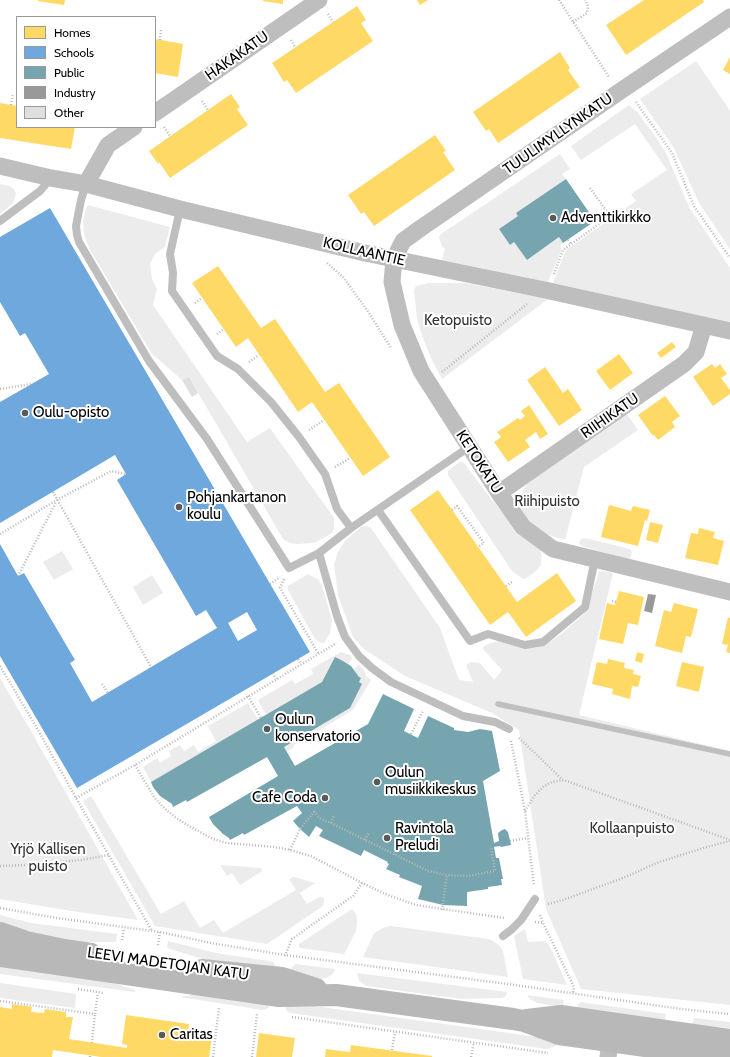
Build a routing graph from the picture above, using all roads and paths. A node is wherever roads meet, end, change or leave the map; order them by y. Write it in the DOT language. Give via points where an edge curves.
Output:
graph roads {
  1 [pos="559,0"];
  2 [pos="585,0"];
  3 [pos="323,6"];
  4 [pos="730,17"];
  5 [pos="333,22"];
  6 [pos="573,22"];
  7 [pos="161,29"];
  8 [pos="289,38"];
  9 [pos="160,40"];
  10 [pos="295,47"];
  11 [pos="611,81"];
  12 [pos="13,94"];
  13 [pos="200,99"];
  14 [pos="634,100"];
  15 [pos="11,105"];
  16 [pos="208,110"];
  17 [pos="159,119"];
  18 [pos="133,128"];
  19 [pos="170,136"];
  20 [pos="0,166"];
  21 [pos="51,178"];
  22 [pos="86,184"];
  23 [pos="590,188"];
  24 [pos="180,209"];
  25 [pos="0,221"];
  26 [pos="568,240"];
  27 [pos="571,244"];
  28 [pos="730,258"];
  29 [pos="394,259"];
  30 [pos="326,262"];
  31 [pos="546,290"];
  32 [pos="704,325"];
  33 [pos="730,331"];
  34 [pos="393,352"];
  35 [pos="437,376"];
  36 [pos="31,384"];
  37 [pos="0,389"];
  38 [pos="469,447"];
  39 [pos="126,474"];
  40 [pos="53,492"];
  41 [pos="499,493"];
  42 [pos="57,500"];
  43 [pos="378,510"];
  44 [pos="452,510"];
  45 [pos="351,528"];
  46 [pos="0,534"];
  47 [pos="478,547"];
  48 [pos="319,552"];
  49 [pos="595,559"];
  50 [pos="289,568"];
  51 [pos="18,576"];
  52 [pos="513,581"];
  53 [pos="506,586"];
  54 [pos="730,592"];
  55 [pos="612,601"];
  56 [pos="616,602"];
  57 [pos="345,637"];
  58 [pos="318,653"];
  59 [pos="298,659"];
  60 [pos="301,664"];
  61 [pos="0,666"];
  62 [pos="151,668"];
  63 [pos="273,674"];
  64 [pos="276,679"];
  65 [pos="102,684"];
  66 [pos="108,693"];
  67 [pos="248,696"];
  68 [pos="428,700"];
  69 [pos="261,718"];
  70 [pos="509,729"];
  71 [pos="411,734"];
  72 [pos="135,765"];
  73 [pos="564,780"];
  74 [pos="76,798"];
  75 [pos="525,811"];
  76 [pos="334,815"];
  77 [pos="330,823"];
  78 [pos="369,832"];
  79 [pos="403,836"];
  80 [pos="528,838"];
  81 [pos="365,840"];
  82 [pos="510,841"];
  83 [pos="730,841"];
  84 [pos="491,848"];
  85 [pos="290,850"];
  86 [pos="394,854"];
  87 [pos="109,855"];
  88 [pos="0,866"];
  89 [pos="447,874"];
  90 [pos="362,883"];
  91 [pos="536,903"];
  92 [pos="0,908"];
  93 [pos="442,910"];
  94 [pos="505,918"];
  95 [pos="124,928"];
  96 [pos="152,931"];
  97 [pos="160,932"];
  98 [pos="0,933"];
  99 [pos="503,936"];
  100 [pos="122,940"];
  101 [pos="158,945"];
  102 [pos="285,955"];
  103 [pos="0,956"];
  104 [pos="98,993"];
  105 [pos="573,994"];
  106 [pos="336,995"];
  107 [pos="0,1001"];
  108 [pos="219,1008"];
  109 [pos="95,1014"];
  110 [pos="257,1014"];
  111 [pos="730,1014"];
  112 [pos="394,1032"];
  113 [pos="611,1040"];
  114 [pos="730,1040"];
  115 [pos="474,1042"];
  116 [pos="92,1043"];
  117 [pos="635,1043"];
  118 [pos="392,1050"];
  119 [pos="213,1057"];
  120 [pos="252,1057"];
  121 [pos="471,1057"];
  122 [pos="723,1057"];
  1 -- 6 [label="path"];
  2 -- 6 [label="path" via="588,6 587,13"];
  3 -- 5 [label="path"];
  3 -- 17 [label="street, HAKAKATU"];
  4 -- 29 [label="street, TUULIMYLLYNKATU" via="415,232 403,241"];
  6 -- 11 [label="path"];
  7 -- 9 [label="path"];
  8 -- 10 [label="path"];
  12 -- 15 [label="path"];
  13 -- 16 [label="path"];
  14 -- 28 [label="path" via="672,153 694,206"];
  17 -- 19 [label="path"];
  18 -- 22 [label="street" via="108,146"];
  20 -- 21 [label="street, KOLLAANTIE"];
  21 -- 22 [label="street, KOLLAANTIE"];
  21 -- 25 [label="lane" via="40,191"];
  22 -- 24 [label="street, KOLLAANTIE"];
  22 -- 50 [label="lane" via="76,226 79,242 149,361 207,439"];
  23 -- 27 [label="path" via="610,216"];
  24 -- 29 [label="street, KOLLAANTIE"];
  24 -- 45 [label="lane" via="170,254 172,291 217,356 238,369 271,402 299,437 325,474 337,509"];
  26 -- 27 [label="path"];
  27 -- 31 [label="path" via="563,250"];
  29 -- 31 [label="street, KOLLAANTIE"];
  29 -- 38 [label="street, KETOKATU" via="392,282 402,325 421,371"];
  30 -- 34 [label="path" via="342,277 367,310"];
  31 -- 32 [label="street, KOLLAANTIE"];
  31 -- 35 [label="path"];
  32 -- 33 [label="street, KOLLAANTIE"];
  32 -- 41 [label="street, RIIHIKATU" via="696,352 684,364"];
  36 -- 37 [label="path"];
  38 -- 41 [label="street, KETOKATU"];
  38 -- 43 [label="lane"];
  39 -- 42 [label="path" via="111,471"];
  40 -- 42 [label="path"];
  41 -- 49 [label="street, KETOKATU" via="523,527 553,549"];
  42 -- 46 [label="path"];
  42 -- 51 [label="path"];
  42 -- 62 [label="path"];
  43 -- 45 [label="lane"];
  43 -- 49 [label="lane" via="470,641 488,634 525,645 543,642 585,607"];
  44 -- 47 [label="path" via="457,506 484,544"];
  45 -- 48 [label="lane"];
  48 -- 50 [label="lane"];
  48 -- 57 [label="lane"];
  49 -- 54 [label="street, KETOKATU"];
  50 -- 58 [label="path" via="280,588"];
  52 -- 53 [label="path"];
  55 -- 56 [label="path"];
  57 -- 58 [label="path"];
  57 -- 68 [label="lane" via="372,668 391,682"];
  58 -- 60 [label="path"];
  59 -- 60 [label="path"];
  60 -- 64 [label="path"];
  61 -- 74 [label="path"];
  63 -- 64 [label="path"];
  64 -- 67 [label="path"];
  65 -- 66 [label="path"];
  67 -- 69 [label="path"];
  67 -- 72 [label="path"];
  68 -- 70 [label="lane" via="463,716 495,722"];
  68 -- 71 [label="path"];
  70 -- 73 [label="path"];
  70 -- 75 [label="path"];
  72 -- 74 [label="path"];
  72 -- 85 [label="path" via="154,797 164,808 189,826 227,843"];
  73 -- 75 [label="path" via="542,787"];
  73 -- 83 [label="path"];
  74 -- 87 [label="path"];
  75 -- 80 [label="path"];
  76 -- 77 [label="path"];
  77 -- 81 [label="path"];
  77 -- 85 [label="path" via="314,812 300,829"];
  78 -- 81 [label="path"];
  79 -- 86 [label="path"];
  80 -- 82 [label="path"];
  80 -- 91 [label="path"];
  81 -- 86 [label="path"];
  83 -- 91 [label="path" via="659,862 563,900"];
  84 -- 89 [label="path" via="495,871 468,876"];
  85 -- 90 [label="path" via="311,856"];
  86 -- 89 [label="path" via="428,871"];
  87 -- 88 [label="path" via="81,860"];
  87 -- 96 [label="path"];
  89 -- 93 [label="path"];
  90 -- 93 [label="path" via="416,905"];
  90 -- 102 [label="path" via="353,896 292,939"];
  91 -- 99 [label="lane"];
  91 -- 105 [label="path" via="574,987"];
  92 -- 95 [label="path"];
  93 -- 94 [label="path"];
  95 -- 96 [label="path"];
  95 -- 100 [label="path"];
  96 -- 97 [label="path"];
  97 -- 101 [label="path"];
  97 -- 102 [label="path"];
  98 -- 106 [label="street, LEEVI MADETOJAN KATU" via="26,942 64,950 212,972 282,978"];
  102 -- 105 [label="path"];
  103 -- 106 [label="street, LEEVI MADETOJAN KATU" via="279,996"];
  104 -- 109 [label="path"];
  105 -- 111 [label="path"];
  106 -- 113 [label="street, LEEVI MADETOJAN KATU" via="524,1021 559,1034"];
  107 -- 109 [label="path"];
  108 -- 119 [label="path"];
  109 -- 116 [label="path"];
  110 -- 120 [label="path"];
  112 -- 118 [label="path"];
  113 -- 117 [label="street, LEEVI MADETOJAN KATU"];
  114 -- 117 [label="street, LEEVI MADETOJAN KATU"];
  115 -- 121 [label="path"];
  117 -- 122 [label="street, LEEVI MADETOJAN KATU"];
}
